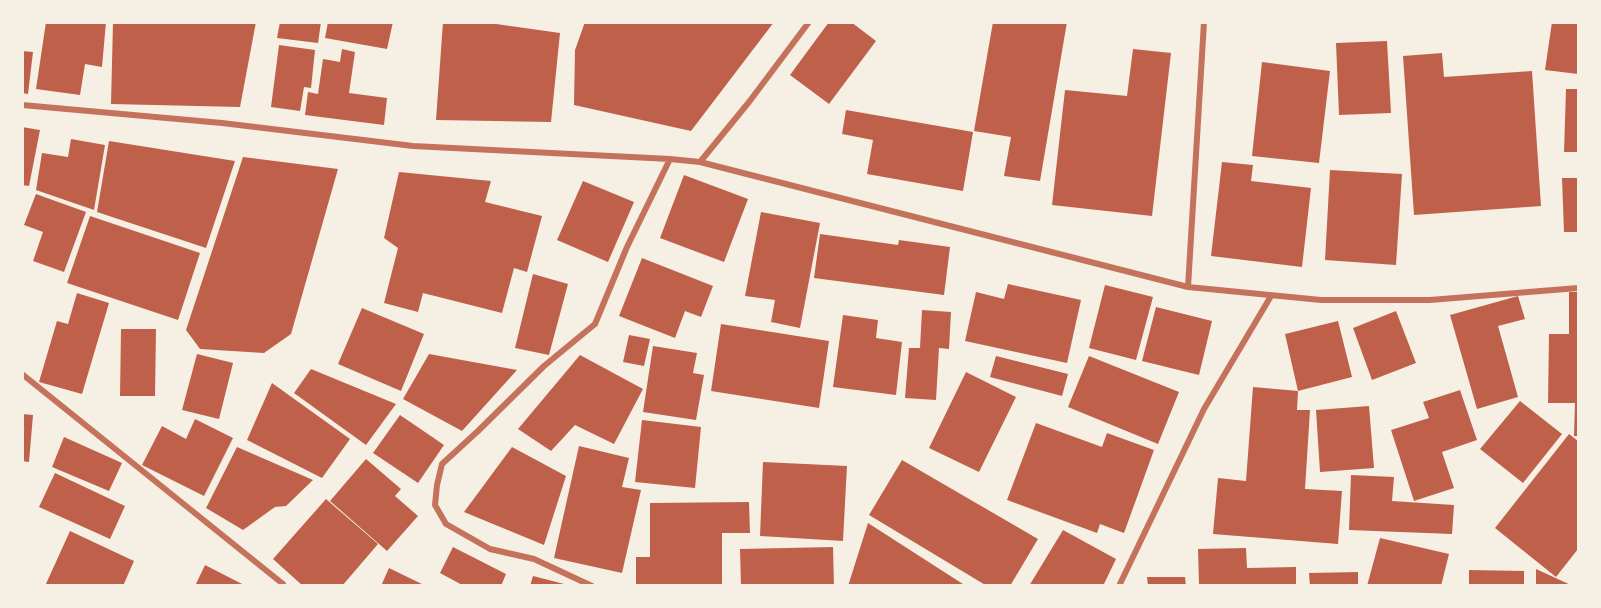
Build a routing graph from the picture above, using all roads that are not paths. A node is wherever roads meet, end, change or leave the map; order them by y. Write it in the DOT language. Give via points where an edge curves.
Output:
graph roads {
  1 [pos="808,22"];
  2 [pos="1204,22"];
  3 [pos="22,105"];
  4 [pos="670,159"];
  5 [pos="700,162"];
  6 [pos="1188,287"];
  7 [pos="1578,288"];
  8 [pos="1271,296"];
  9 [pos="22,374"];
  10 [pos="283,584"];
  11 [pos="592,585"];
  12 [pos="1119,585"];
  1 -- 5 [label="street"];
  2 -- 6 [label="street"];
  3 -- 4 [label="street" via="413,146"];
  4 -- 5 [label="street"];
  4 -- 11 [label="street" via="595,324 544,366 442,464 437,485 435,505 447,524 490,549 534,559"];
  5 -- 6 [label="street"];
  6 -- 8 [label="street"];
  7 -- 8 [label="street" via="1430,300"];
  8 -- 12 [label="street" via="1204,409"];
  9 -- 10 [label="street"];
}
